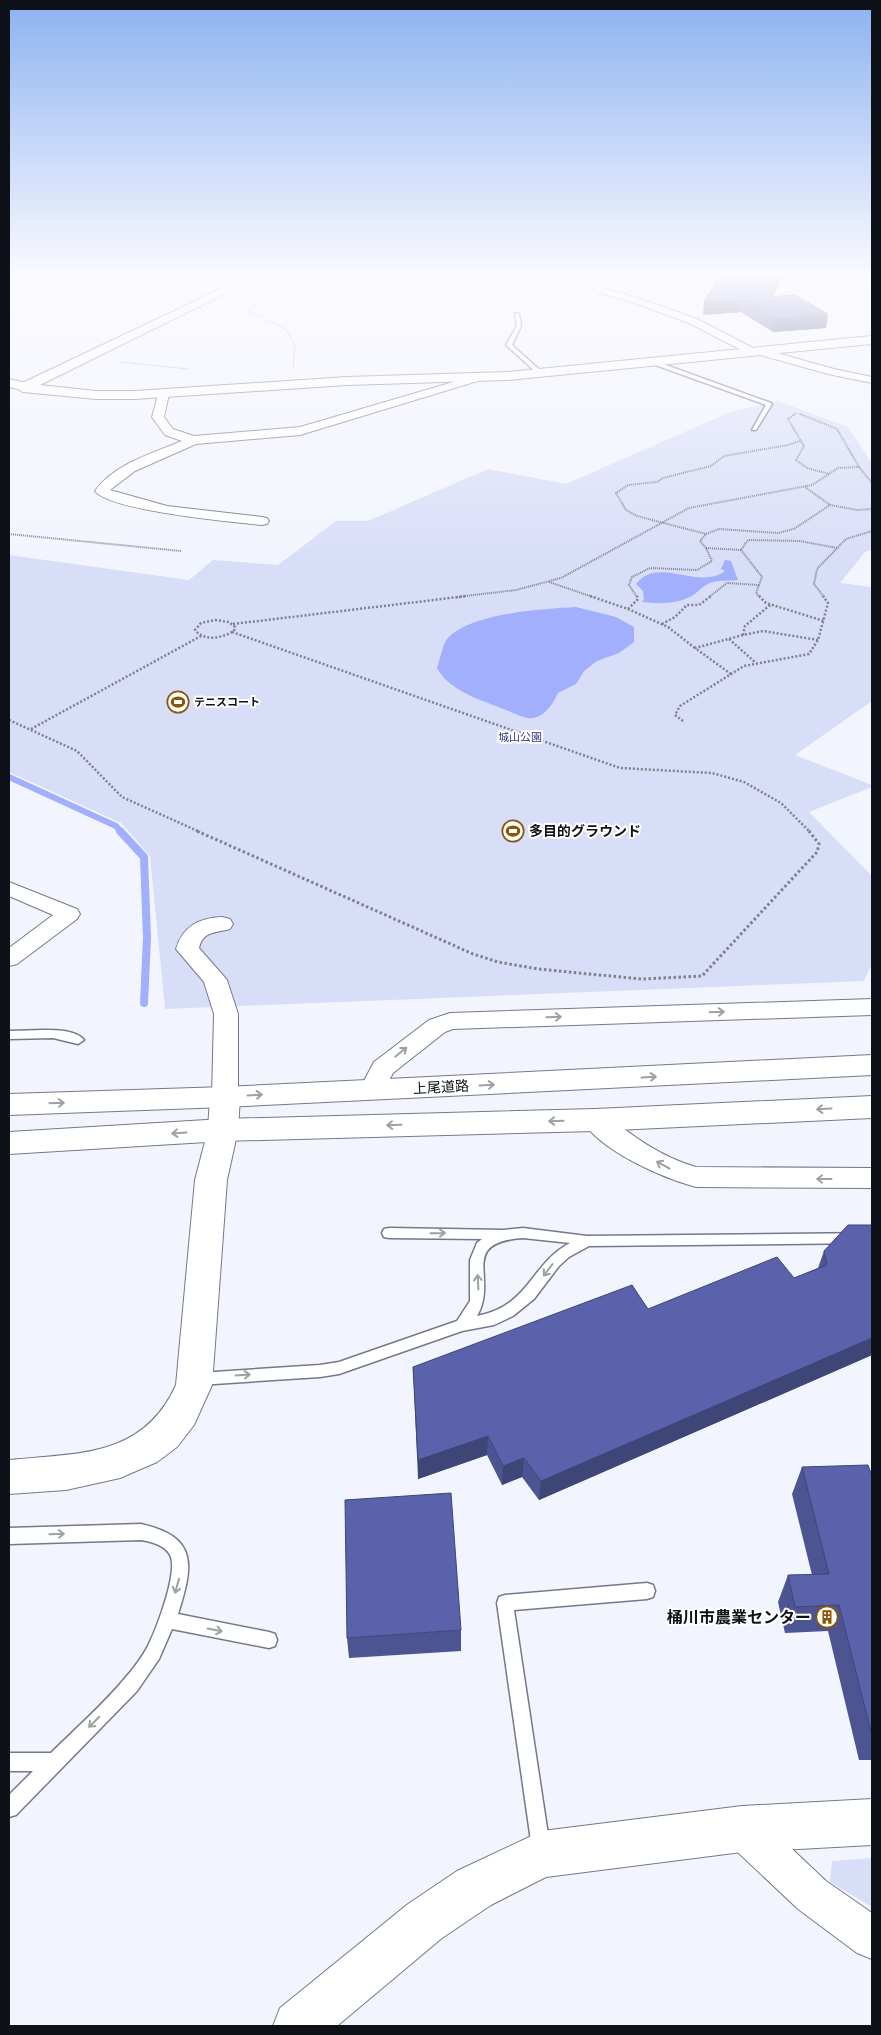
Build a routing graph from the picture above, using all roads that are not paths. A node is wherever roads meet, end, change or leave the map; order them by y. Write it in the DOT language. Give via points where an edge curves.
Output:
graph roads {
  1 [pos="61,370"];
  2 [pos="536,370"];
  3 [pos="578,370"];
  4 [pos="674,370"];
  5 [pos="825,370"];
  6 [pos="540,374"];
  7 [pos="477,378"];
  8 [pos="872,380"];
  9 [pos="9,383"];
  10 [pos="26,387"];
  11 [pos="163,394"];
  12 [pos="9,395"];
  13 [pos="754,429"];
  14 [pos="194,440"];
  15 [pos="262,521"];
  16 [pos="9,888"];
  17 [pos="222,924"];
  18 [pos="9,959"];
  19 [pos="872,1007"];
  20 [pos="9,1035"];
  21 [pos="78,1040"];
  22 [pos="872,1065"];
  23 [pos="372,1090"];
  24 [pos="225,1097"];
  25 [pos="9,1104"];
  26 [pos="872,1107"];
  27 [pos="595,1120"];
  28 [pos="223,1130"];
  29 [pos="11,1145"];
  30 [pos="872,1178"];
  31 [pos="389,1233"];
  32 [pos="503,1234"];
  33 [pos="872,1238"];
  34 [pos="587,1241"];
  35 [pos="462,1325"];
  36 [pos="195,1379"];
  37 [pos="9,1477"];
  38 [pos="9,1536"];
  39 [pos="646,1591"];
  40 [pos="167,1620"];
  41 [pos="269,1640"];
  42 [pos="9,1762"];
  43 [pos="55,1762"];
  44 [pos="9,1808"];
  45 [pos="872,1822"];
  46 [pos="742,1830"];
  47 [pos="542,1854"];
  48 [pos="872,1938"];
  49 [pos="298,2026"];
  1 -- 10 [label="main road"];
  2 -- 6 [label="lane"];
  3 -- 6 [label="main road"];
  4 -- 13 [label="lane" via="769,404"];
  5 -- 8 [label="street"];
  6 -- 7 [label="main road"];
  7 -- 11 [label="main road" via="355,381"];
  7 -- 14 [label="street" via="300,431"];
  9 -- 10 [label="main road"];
  10 -- 11 [label="main road" via="96,394"];
  10 -- 12 [label="main road"];
  11 -- 14 [label="street" via="158,417 162,425 168,432"];
  14 -- 15 [label="street" via="129,470 106,484 102,491 110,496 168,510"];
  16 -- 18 [label="street" via="69,914"];
  17 -- 24 [label="street" via="204,926 194,932 187,949 215,980 226,1014"];
  23 -- 19 [label="street, one-way" via="383,1068 437,1026 450,1021"];
  20 -- 21 [label="lane" via="66,1034"];
  23 -- 22 [label="main road, 上尾道路, one-way"];
  24 -- 23 [label="main road, 上尾道路, one-way"];
  25 -- 24 [label="main road, 上尾道路, one-way"];
  24 -- 28 [label="main road"];
  26 -- 27 [label="main road, one-way"];
  27 -- 28 [label="main road, one-way"];
  30 -- 27 [label="street, one-way" via="696,1177 676,1172 632,1148"];
  28 -- 29 [label="main road, one-way"];
  28 -- 36 [label="main road" via="211,1180"];
  31 -- 32 [label="lane, one-way"];
  32 -- 34 [label="lane" via="553,1235"];
  35 -- 32 [label="lane, one-way" via="477,1305 479,1251 484,1243"];
  33 -- 34 [label="lane"];
  34 -- 35 [label="lane, one-way" via="564,1253 529,1295 508,1312 494,1319"];
  36 -- 35 [label="lane, one-way" via="320,1370 356,1363"];
  36 -- 37 [label="main road" via="189,1402 180,1418 155,1443 138,1454 97,1469"];
  38 -- 40 [label="lane, one-way" via="140,1532 157,1535 170,1543 179,1555 182,1568"];
  39 -- 47 [label="lane" via="505,1603"];
  40 -- 41 [label="lane, one-way"];
  40 -- 43 [label="lane, one-way" via="154,1651 131,1685"];
  42 -- 43 [label="lane"];
  43 -- 44 [label="lane"];
  45 -- 46 [label="main road"];
  46 -- 47 [label="main road"];
  46 -- 48 [label="street" via="812,1895"];
  47 -- 49 [label="main road" via="474,1888 425,1921"];
}
